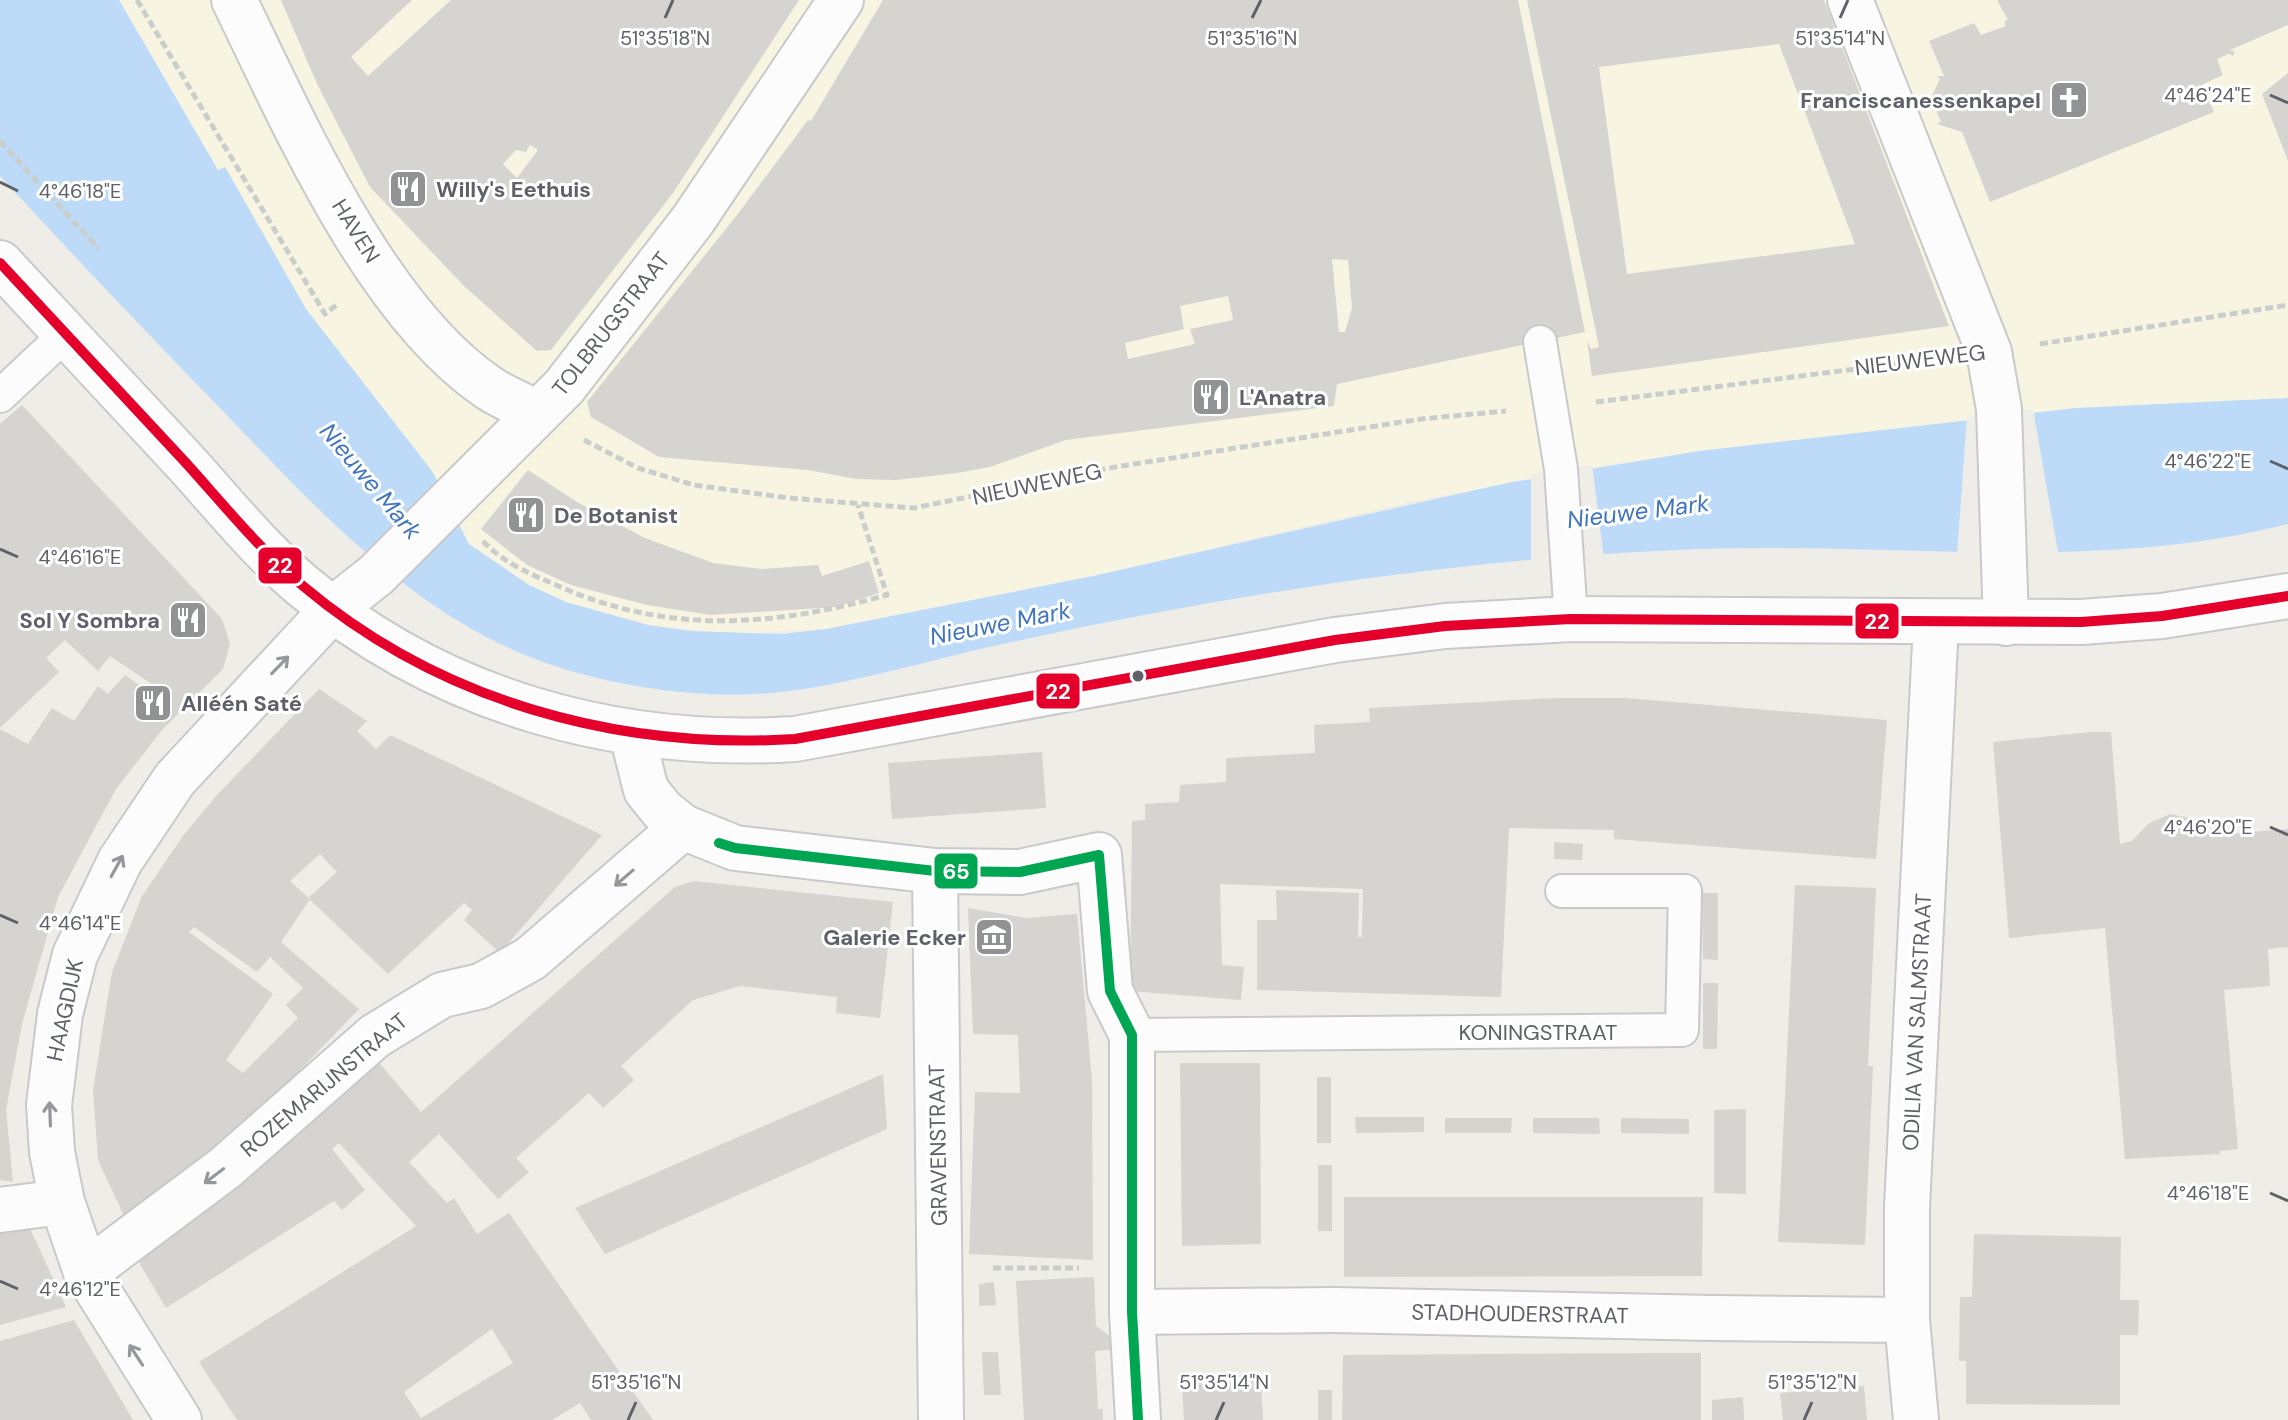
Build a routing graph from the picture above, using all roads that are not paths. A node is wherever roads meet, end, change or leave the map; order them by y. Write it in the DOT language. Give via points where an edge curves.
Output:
graph roads {
  1 [pos="234,0"];
  2 [pos="841,0"];
  3 [pos="1850,0"];
  4 [pos="0,263"];
  5 [pos="66,334"];
  6 [pos="1540,342"];
  7 [pos="0,396"];
  8 [pos="538,413"];
  9 [pos="2288,596"];
  10 [pos="333,609"];
  11 [pos="1571,619"];
  12 [pos="1936,623"];
  13 [pos="2006,623"];
  14 [pos="632,734"];
  15 [pos="683,827"];
  16 [pos="935,871"];
  17 [pos="1562,891"];
  18 [pos="1132,1035"];
  19 [pos="62,1202"];
  20 [pos="0,1210"];
  21 [pos="86,1272"];
  22 [pos="1132,1312"];
  23 [pos="1907,1320"];
  24 [pos="179,1420"];
  25 [pos="941,1420"];
  26 [pos="1138,1420"];
  27 [pos="1916,1420"];
  1 -- 8 [label="street, HAVEN" via="321,174 380,270 459,362 489,387"];
  2 -- 8 [label="street, TOLBRUGSTRAAT" via="693,220"];
  3 -- 13 [label="street" via="1989,352 1999,409"];
  4 -- 5 [label="street"];
  5 -- 7 [label="lane"];
  5 -- 10 [label="street" via="277,562"];
  6 -- 11 [label="lane" via="1561,469"];
  8 -- 10 [label="street, TOLBRUGSTRAAT" via="376,575"];
  9 -- 13 [label="street" via="2162,616"];
  10 -- 14 [label="street" via="463,685 553,716"];
  19 -- 10 [label="street, HAAGDIJK, one-way" via="50,1121 52,1060 75,955 96,906 175,779"];
  11 -- 12 [label="street"];
  11 -- 14 [label="street" via="1335,640 795,739 724,741"];
  12 -- 13 [label="street"];
  12 -- 23 [label="street, ODILIA VAN SALMSTRAAT" via="1907,1207"];
  14 -- 15 [label="street" via="646,790"];
  15 -- 16 [label="street" via="735,848"];
  15 -- 21 [label="street, ROZEMARIJNSTRAAT, one-way" via="530,959 481,986 442,995 375,1036 225,1168"];
  16 -- 18 [label="street" via="1020,872 1099,855 1110,991"];
  16 -- 25 [label="street, GRAVENSTRAAT"];
  17 -- 18 [label="lane, KONINGSTRAAT" via="1685,891 1682,1030"];
  18 -- 22 [label="street"];
  19 -- 20 [label="street"];
  19 -- 21 [label="street, HAAGDIJK"];
  24 -- 21 [label="street, HAAGDIJK, one-way"];
  22 -- 23 [label="street, STADHOUDERSTRAAT" via="1333,1310"];
  22 -- 26 [label="street"];
  23 -- 27 [label="street, ODILIA VAN SALMSTRAAT"];
}
